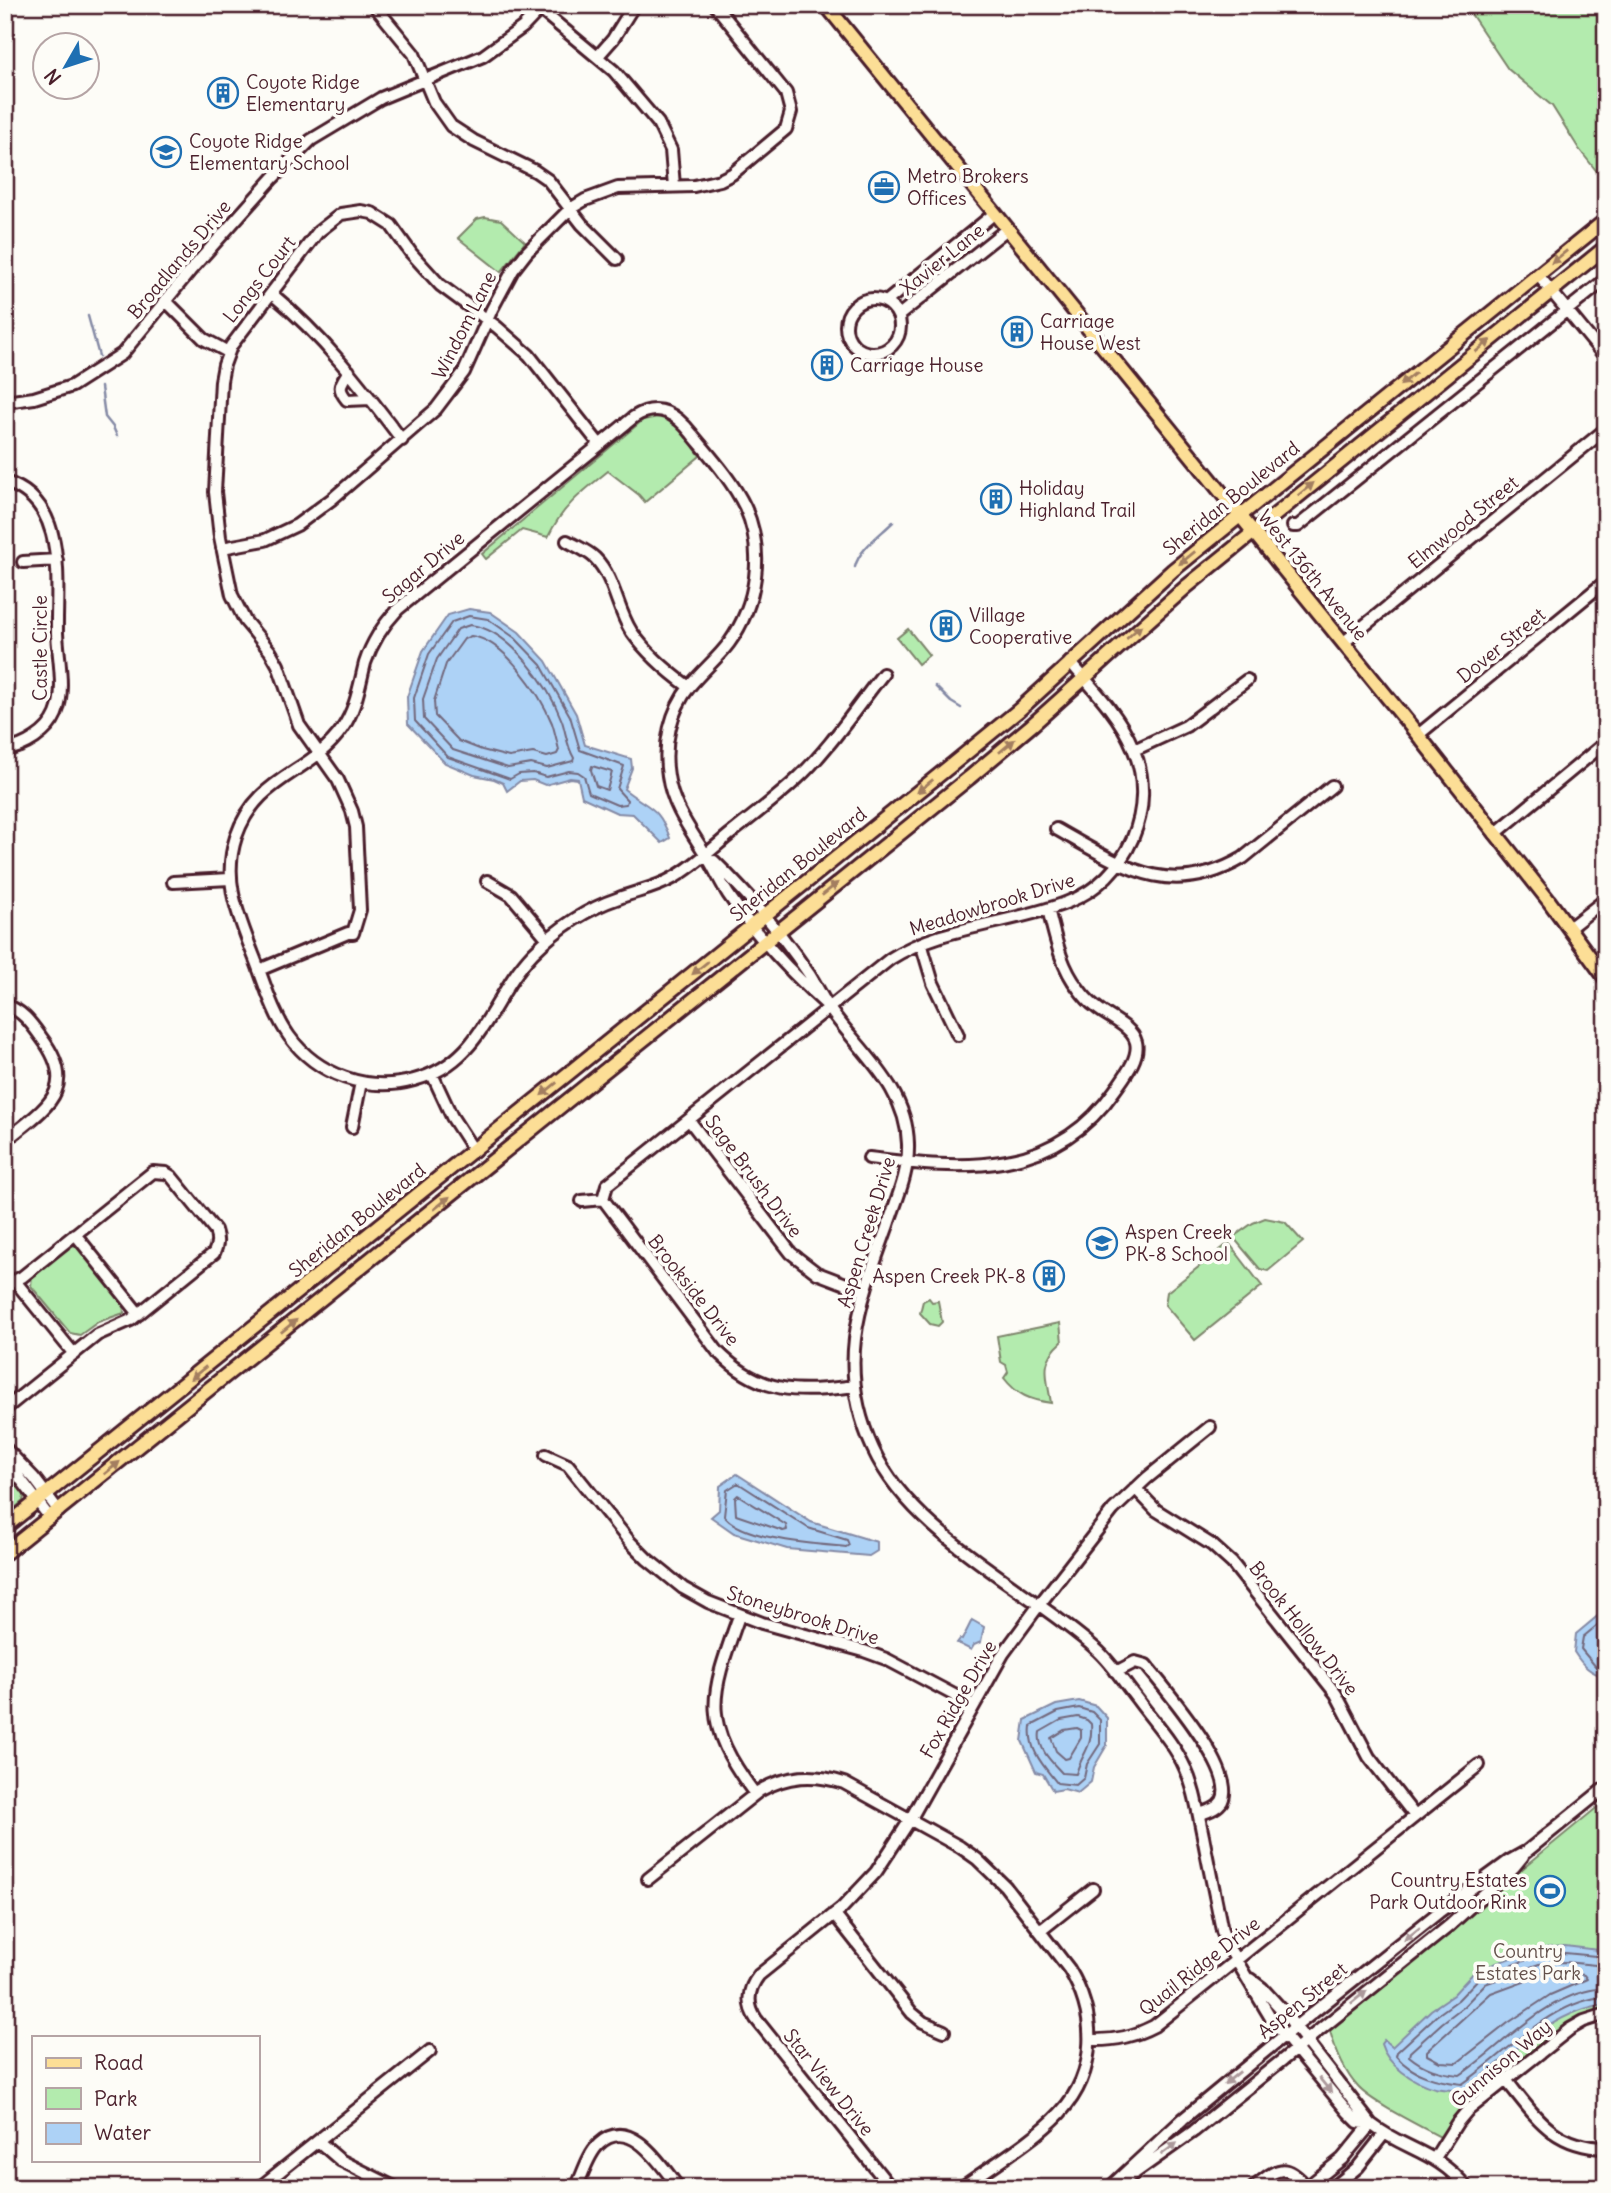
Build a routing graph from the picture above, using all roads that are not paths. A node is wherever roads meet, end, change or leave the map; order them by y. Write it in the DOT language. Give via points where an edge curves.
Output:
graph roads {
  1 [pos="374,5"];
  2 [pos="634,5"];
  3 [pos="715,5"];
  4 [pos="826,5"];
  5 [pos="540,7"];
  6 [pos="598,56"];
  7 [pos="426,79"];
  8 [pos="674,186"];
  9 [pos="570,209"];
  10 [pos="995,213"];
  11 [pos="1606,220"];
  12 [pos="1007,229"];
  13 [pos="1606,247"];
  14 [pos="617,259"];
  15 [pos="1538,275"];
  16 [pos="1606,279"];
  17 [pos="1551,291"];
  18 [pos="272,294"];
  19 [pos="165,300"];
  20 [pos="886,303"];
  21 [pos="1567,311"];
  22 [pos="898,316"];
  23 [pos="488,320"];
  24 [pos="228,352"];
  25 [pos="1606,358"];
  26 [pos="349,371"];
  27 [pos="659,396"];
  28 [pos="371,399"];
  29 [pos="5,402"];
  30 [pos="659,409"];
  31 [pos="1606,429"];
  32 [pos="402,440"];
  33 [pos="600,445"];
  34 [pos="5,482"];
  35 [pos="1240,515"];
  36 [pos="1293,526"];
  37 [pos="1254,532"];
  38 [pos="567,541"];
  39 [pos="222,548"];
  40 [pos="57,560"];
  41 [pos="23,562"];
  42 [pos="1606,581"];
  43 [pos="1343,643"];
  44 [pos="1070,663"];
  45 [pos="883,674"];
  46 [pos="1084,678"];
  47 [pos="1247,680"];
  48 [pos="689,687"];
  49 [pos="1418,735"];
  50 [pos="1606,742"];
  51 [pos="5,750"];
  52 [pos="1134,750"];
  53 [pos="319,754"];
  54 [pos="1332,786"];
  55 [pos="1056,829"];
  56 [pos="1495,834"];
  57 [pos="706,853"];
  58 [pos="1119,864"];
  59 [pos="230,879"];
  60 [pos="487,881"];
  61 [pos="173,883"];
  62 [pos="1606,899"];
  63 [pos="1048,909"];
  64 [pos="764,916"];
  65 [pos="753,925"];
  66 [pos="1569,928"];
  67 [pos="777,932"];
  68 [pos="548,939"];
  69 [pos="765,941"];
  70 [pos="921,943"];
  71 [pos="259,970"];
  72 [pos="1606,979"];
  73 [pos="5,1005"];
  74 [pos="830,1008"];
  75 [pos="958,1035"];
  76 [pos="432,1074"];
  77 [pos="361,1082"];
  78 [pos="689,1120"];
  79 [pos="352,1127"];
  80 [pos="5,1141"];
  81 [pos="474,1150"];
  82 [pos="869,1158"];
  83 [pos="908,1163"];
  84 [pos="603,1199"];
  85 [pos="582,1201"];
  86 [pos="75,1234"];
  87 [pos="10,1283"];
  88 [pos="864,1291"];
  89 [pos="139,1314"];
  90 [pos="74,1354"];
  91 [pos="855,1386"];
  92 [pos="5,1409"];
  93 [pos="1210,1427"];
  94 [pos="5,1450"];
  95 [pos="546,1455"];
  96 [pos="1135,1488"];
  97 [pos="42,1498"];
  98 [pos="54,1514"];
  99 [pos="5,1527"];
  100 [pos="5,1553"];
  101 [pos="1039,1605"];
  102 [pos="739,1616"];
  103 [pos="1116,1672"];
  104 [pos="973,1705"];
  105 [pos="1479,1765"];
  106 [pos="1606,1787"];
  107 [pos="755,1794"];
  108 [pos="1199,1814"];
  109 [pos="1415,1816"];
  110 [pos="910,1819"];
  111 [pos="1527,1851"];
  112 [pos="648,1880"];
  113 [pos="1093,1889"];
  114 [pos="834,1914"];
  115 [pos="1040,1931"];
  116 [pos="1236,1961"];
  117 [pos="1248,1977"];
  118 [pos="735,1994"];
  119 [pos="749,1994"];
  120 [pos="1606,2014"];
  121 [pos="1296,2027"];
  122 [pos="944,2031"];
  123 [pos="1285,2035"];
  124 [pos="1090,2040"];
  125 [pos="1306,2040"];
  126 [pos="1296,2048"];
  127 [pos="430,2051"];
  128 [pos="1506,2080"];
  129 [pos="1371,2124"];
  130 [pos="1384,2134"];
  131 [pos="318,2141"];
  132 [pos="1606,2148"];
  133 [pos="1349,2152"];
  134 [pos="1436,2158"];
  135 [pos="1361,2163"];
  136 [pos="1307,2187"];
  137 [pos="259,2188"];
  138 [pos="397,2188"];
  139 [pos="576,2188"];
  140 [pos="679,2188"];
  141 [pos="891,2188"];
  142 [pos="961,2188"];
  143 [pos="1111,2188"];
  144 [pos="1253,2188"];
  145 [pos="1333,2188"];
  146 [pos="1467,2188"];
  1 -- 7 [label="street" via="414,54"];
  2 -- 6 [label="street"];
  3 -- 8 [label="street, Windom Lane" via="786,93 790,121 778,137 732,174 707,185"];
  4 -- 10 [label="main road, West 136th Avenue"];
  5 -- 6 [label="street"];
  5 -- 7 [label="street, Broadlands Drive" via="523,27 483,57"];
  6 -- 8 [label="street" via="662,130 671,150"];
  7 -- 9 [label="street" via="434,102 451,126 535,171"];
  7 -- 19 [label="street, Broadlands Drive" via="362,108 301,149"];
  8 -- 9 [label="street, Windom Lane" via="618,188"];
  9 -- 14 [label="street"];
  9 -- 23 [label="street, Windom Lane" via="513,270"];
  10 -- 12 [label="main road, West 136th Avenue"];
  10 -- 20 [label="street, Xavier Lane"];
  11 -- 15 [label="main road, Sheridan Boulevard, one-way"];
  12 -- 22 [label="street, Xavier Lane"];
  12 -- 35 [label="main road, West 136th Avenue"];
  13 -- 17 [label="main road, Sheridan Boulevard"];
  15 -- 17 [label="street"];
  15 -- 35 [label="main road, Sheridan Boulevard, one-way"];
  16 -- 21 [label="street"];
  17 -- 21 [label="street"];
  37 -- 17 [label="main road, Sheridan Boulevard, one-way"];
  18 -- 23 [label="street, Longs Court" via="317,232 341,214 361,211 382,217 432,277"];
  18 -- 24 [label="street, Longs Court"];
  18 -- 26 [label="street"];
  19 -- 24 [label="street" via="204,339"];
  19 -- 29 [label="street, Broadlands Drive" via="127,349 91,376 55,392"];
  20 -- 22 [label="street"];
  20 -- 22 [label="street" via="871,299 856,304 846,322 850,340 863,351 881,351 895,341"];
  21 -- 25 [label="street"];
  21 -- 36 [label="street"];
  23 -- 32 [label="street, Windom Lane" via="451,391"];
  23 -- 33 [label="street, Longs Court" via="529,355"];
  24 -- 39 [label="street, Longs Court" via="221,381 215,492"];
  26 -- 28 [label="street"];
  26 -- 28 [label="street" via="341,393 347,400"];
  27 -- 30 [label="street"];
  28 -- 32 [label="street"];
  30 -- 33 [label="street" via="640,413"];
  30 -- 48 [label="street, Aspen Creek Drive" via="682,421 731,482 750,520 756,552 753,592 743,619 729,643"];
  31 -- 43 [label="street, Elmwood Street"];
  32 -- 39 [label="street, Windom Lane" via="297,525 265,540"];
  33 -- 53 [label="street, Sagar Drive" via="398,609 370,649 352,713"];
  34 -- 40 [label="street, Castle Circle" via="24,490 40,507"];
  35 -- 37 [label="main road, West 136th Avenue"];
  35 -- 44 [label="main road, Sheridan Boulevard, one-way"];
  37 -- 43 [label="main road, West 136th Avenue"];
  46 -- 37 [label="main road, Sheridan Boulevard, one-way"];
  38 -- 48 [label="street" via="595,558 644,648"];
  39 -- 53 [label="street, Longs Court" via="238,609 278,665 295,718"];
  40 -- 41 [label="street"];
  40 -- 51 [label="street, Castle Circle" via="60,702 43,732"];
  42 -- 49 [label="street, Dover Street"];
  43 -- 49 [label="main road, West 136th Avenue"];
  44 -- 46 [label="street, Meadowbrook Drive"];
  44 -- 64 [label="main road, Sheridan Boulevard, one-way"];
  45 -- 57 [label="street" via="799,777"];
  46 -- 52 [label="street, Meadowbrook Drive"];
  67 -- 46 [label="main road, Sheridan Boulevard, one-way"];
  47 -- 52 [label="street" via="1186,726"];
  48 -- 57 [label="street, Aspen Creek Drive" via="671,724 667,768 674,800"];
  49 -- 56 [label="main road, West 136th Avenue"];
  50 -- 56 [label="street"];
  52 -- 58 [label="street, Meadowbrook Drive" via="1142,784 1141,814"];
  53 -- 59 [label="street" via="278,780 253,804 237,835"];
  53 -- 71 [label="street" via="338,779 356,827 358,918 353,933"];
  54 -- 58 [label="street" via="1243,858 1212,873 1160,878"];
  55 -- 58 [label="street"];
  56 -- 66 [label="main road, West 136th Avenue"];
  57 -- 64 [label="street, Aspen Creek Drive"];
  57 -- 65 [label="street, Aspen Creek Drive" via="727,893"];
  57 -- 68 [label="street" via="674,877 601,904"];
  58 -- 63 [label="street, Meadowbrook Drive" via="1096,887"];
  59 -- 61 [label="street"];
  59 -- 71 [label="street" via="236,911"];
  60 -- 68 [label="street" via="511,895"];
  62 -- 66 [label="street"];
  63 -- 70 [label="street, Meadowbrook Drive"];
  63 -- 83 [label="street" via="1067,971 1086,998 1133,1035 1134,1058 1128,1071 1099,1111 1047,1150 985,1165"];
  64 -- 65 [label="main road, Sheridan Boulevard"];
  64 -- 67 [label="street, Aspen Creek Drive"];
  65 -- 69 [label="street, Aspen Creek Drive"];
  65 -- 81 [label="main road, Sheridan Boulevard, one-way"];
  66 -- 72 [label="main road, West 136th Avenue"];
  67 -- 69 [label="main road, Sheridan Boulevard"];
  67 -- 74 [label="street, Aspen Creek Drive"];
  68 -- 76 [label="street" via="515,974 471,1045"];
  69 -- 74 [label="street, Aspen Creek Drive" via="792,974"];
  98 -- 69 [label="main road, Sheridan Boulevard, one-way"];
  70 -- 74 [label="street, Meadowbrook Drive" via="890,959"];
  70 -- 75 [label="street" via="942,1006"];
  71 -- 77 [label="street" via="279,1018 299,1048 323,1068"];
  73 -- 80 [label="street" via="26,1017 65,1070 47,1107"];
  74 -- 78 [label="street, Meadowbrook Drive"];
  74 -- 83 [label="street, Aspen Creek Drive" via="896,1094 906,1125"];
  76 -- 77 [label="street" via="400,1084"];
  76 -- 81 [label="street"];
  77 -- 79 [label="street"];
  78 -- 84 [label="street, Meadowbrook Drive" via="607,1185"];
  78 -- 88 [label="street, Sage Brush Drive" via="791,1253 817,1273"];
  81 -- 97 [label="main road, Sheridan Boulevard, one-way"];
  82 -- 83 [label="street"];
  83 -- 88 [label="street, Aspen Creek Drive"];
  84 -- 85 [label="street"];
  84 -- 91 [label="street, Brookside Drive" via="730,1363 778,1388 813,1391"];
  86 -- 87 [label="street"];
  86 -- 89 [label="street"];
  86 -- 89 [label="street" via="153,1168 171,1177 221,1235 214,1253"];
  87 -- 90 [label="street"];
  88 -- 91 [label="street, Aspen Creek Drive" via="855,1330"];
  89 -- 90 [label="street" via="97,1335"];
  90 -- 92 [label="street"];
  91 -- 101 [label="street, Aspen Creek Drive" via="873,1450 898,1491 930,1523"];
  93 -- 96 [label="street, Fox Ridge Drive"];
  94 -- 97 [label="street"];
  95 -- 102 [label="street, Stoneybrook Drive" via="568,1465 630,1542 664,1574"];
  96 -- 101 [label="street, Fox Ridge Drive" via="1092,1534"];
  96 -- 109 [label="street, Brook Hollow Drive" via="1156,1510 1232,1563 1336,1694 1369,1757"];
  97 -- 98 [label="street"];
  97 -- 99 [label="main road, Sheridan Boulevard"];
  98 -- 100 [label="main road, Sheridan Boulevard"];
  101 -- 103 [label="street, Aspen Creek Drive" via="1094,1647"];
  101 -- 104 [label="street, Fox Ridge Drive"];
  102 -- 104 [label="street, Stoneybrook Drive" via="886,1659"];
  102 -- 107 [label="street" via="719,1671 716,1718 724,1748"];
  103 -- 108 [label="street, Aspen Creek Drive" via="1178,1754"];
  103 -- 108 [label="street" via="1142,1662 1209,1746 1224,1796 1218,1805"];
  104 -- 110 [label="street, Fox Ridge Drive"];
  105 -- 109 [label="street, Quail Ridge Drive"];
  106 -- 111 [label="street, Aspen Street"];
  107 -- 110 [label="street" via="787,1778 830,1778"];
  107 -- 112 [label="street"];
  108 -- 116 [label="street, Aspen Creek Drive" via="1222,1931"];
  109 -- 116 [label="street, Quail Ridge Drive"];
  110 -- 114 [label="street, Fox Ridge Drive" via="876,1872"];
  110 -- 115 [label="street" via="977,1859"];
  111 -- 121 [label="street, Aspen Street, one-way" via="1439,1912"];
  125 -- 111 [label="street, Aspen Street, one-way" via="1449,1926"];
  113 -- 115 [label="street"];
  114 -- 119 [label="street, Fox Ridge Drive" via="759,1975"];
  114 -- 122 [label="street" via="912,2013"];
  115 -- 124 [label="street" via="1078,1983 1088,2011"];
  116 -- 117 [label="street, Aspen Creek Drive"];
  116 -- 124 [label="street, Quail Ridge Drive" via="1154,2026 1115,2040"];
  117 -- 121 [label="street, Aspen Creek Drive"];
  117 -- 123 [label="street, Aspen Creek Drive"];
  118 -- 119 [label="street"];
  119 -- 141 [label="street, Star View Drive" via="756,2019"];
  120 -- 128 [label="street, Gunnison Way" via="1570,2029"];
  121 -- 123 [label="street, Aspen Street"];
  121 -- 125 [label="street, Aspen Creek Drive"];
  123 -- 126 [label="street, Aspen Creek Drive"];
  123 -- 143 [label="street, Aspen Street, one-way" via="1183,2119"];
  124 -- 142 [label="street" via="1081,2079 1060,2114"];
  125 -- 126 [label="street, Aspen Street"];
  125 -- 129 [label="street, Aspen Creek Drive"];
  126 -- 129 [label="street, Aspen Creek Drive, one-way" via="1348,2112 1358,2122"];
  143 -- 126 [label="street, Aspen Street, one-way" via="1194,2131"];
  127 -- 131 [label="street"];
  128 -- 132 [label="street" via="1550,2132 1576,2145"];
  128 -- 134 [label="street, Gunnison Way" via="1467,2111"];
  129 -- 130 [label="street"];
  129 -- 133 [label="street"];
  130 -- 134 [label="street"];
  130 -- 135 [label="street"];
  131 -- 137 [label="street"];
  131 -- 138 [label="street" via="340,2160"];
  133 -- 135 [label="street"];
  133 -- 136 [label="street"];
  134 -- 146 [label="street"];
  135 -- 145 [label="street"];
  136 -- 144 [label="street" via="1297,2174 1285,2169 1272,2172"];
  139 -- 140 [label="street" via="594,2150 613,2137 640,2142"];
}
